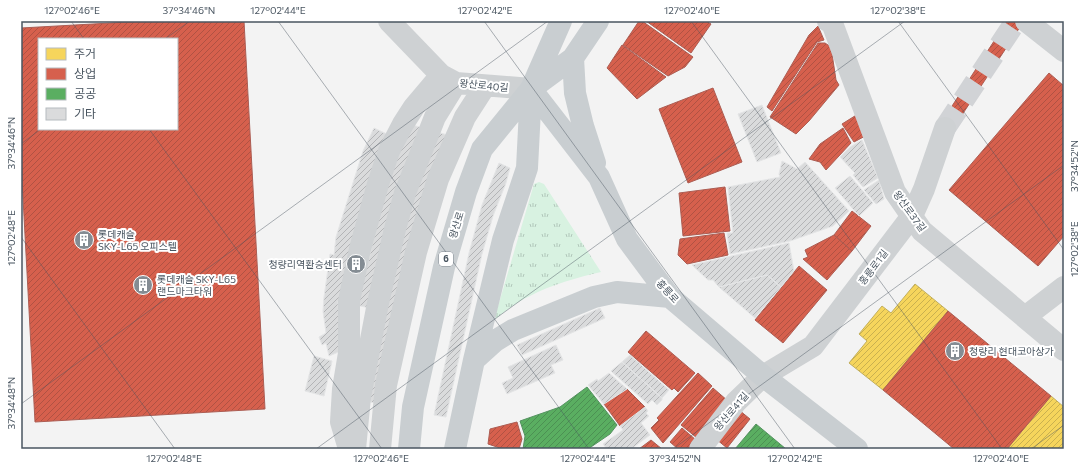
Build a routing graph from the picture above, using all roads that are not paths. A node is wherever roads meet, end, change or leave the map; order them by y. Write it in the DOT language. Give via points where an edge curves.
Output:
graph roads {
  1 [pos="389,21"];
  2 [pos="561,21"];
  3 [pos="598,21"];
  4 [pos="1026,21"];
  5 [pos="831,22"];
  6 [pos="1064,51"];
  7 [pos="572,58"];
  8 [pos="449,79"];
  9 [pos="485,86"];
  10 [pos="531,89"];
  11 [pos="945,128"];
  12 [pos="599,177"];
  13 [pos="912,216"];
  14 [pos="1064,287"];
  15 [pos="670,297"];
  16 [pos="1025,317"];
  17 [pos="1064,350"];
  18 [pos="474,360"];
  19 [pos="764,376"];
  20 [pos="349,449"];
  21 [pos="355,449"];
  22 [pos="380,449"];
  23 [pos="408,449"];
  24 [pos="455,449"];
  25 [pos="700,449"];
  26 [pos="856,449"];
  1 -- 8 [label="street"];
  2 -- 10 [label="main road, 왕산로 / 6"];
  3 -- 7 [label="main road, 왕산로 / 6"];
  4 -- 6 [label="street"];
  5 -- 13 [label="street, 왕산로37길" via="895,192"];
  7 -- 10 [label="main road, 왕산로 / 6"];
  7 -- 12 [label="main road" via="575,93"];
  8 -- 9 [label="street, 왕산로40길"];
  8 -- 20 [label="street" via="414,107 402,124 389,151 360,249 349,300 349,352 341,422"];
  8 -- 21 [label="street" via="407,187 395,229 360,397"];
  9 -- 10 [label="street, 왕산로40길"];
  9 -- 22 [label="street" via="465,117 438,179 416,252 386,385"];
  10 -- 12 [label="main road, 홍릉로"];
  10 -- 18 [label="main road, 왕산로 / 6" via="527,168 503,240"];
  10 -- 23 [label="main road, 왕산로 / 6" via="482,149 466,192 444,267 413,407"];
  11 -- 13 [label="street, 홍릉로1길"];
  12 -- 15 [label="main road, 홍릉로" via="627,239"];
  13 -- 16 [label="street, 왕산로37길" via="922,230"];
  13 -- 19 [label="street, 홍릉로1길" via="813,346"];
  14 -- 16 [label="street"];
  15 -- 18 [label="main road" via="617,292 594,297 514,330 495,341"];
  15 -- 19 [label="main road, 홍릉로"];
  16 -- 17 [label="street, 왕산로37길"];
  18 -- 24 [label="main road, 왕산로 / 6"];
  19 -- 25 [label="street, 왕산로41길" via="736,402"];
  19 -- 26 [label="main road, 홍릉로"];
}
